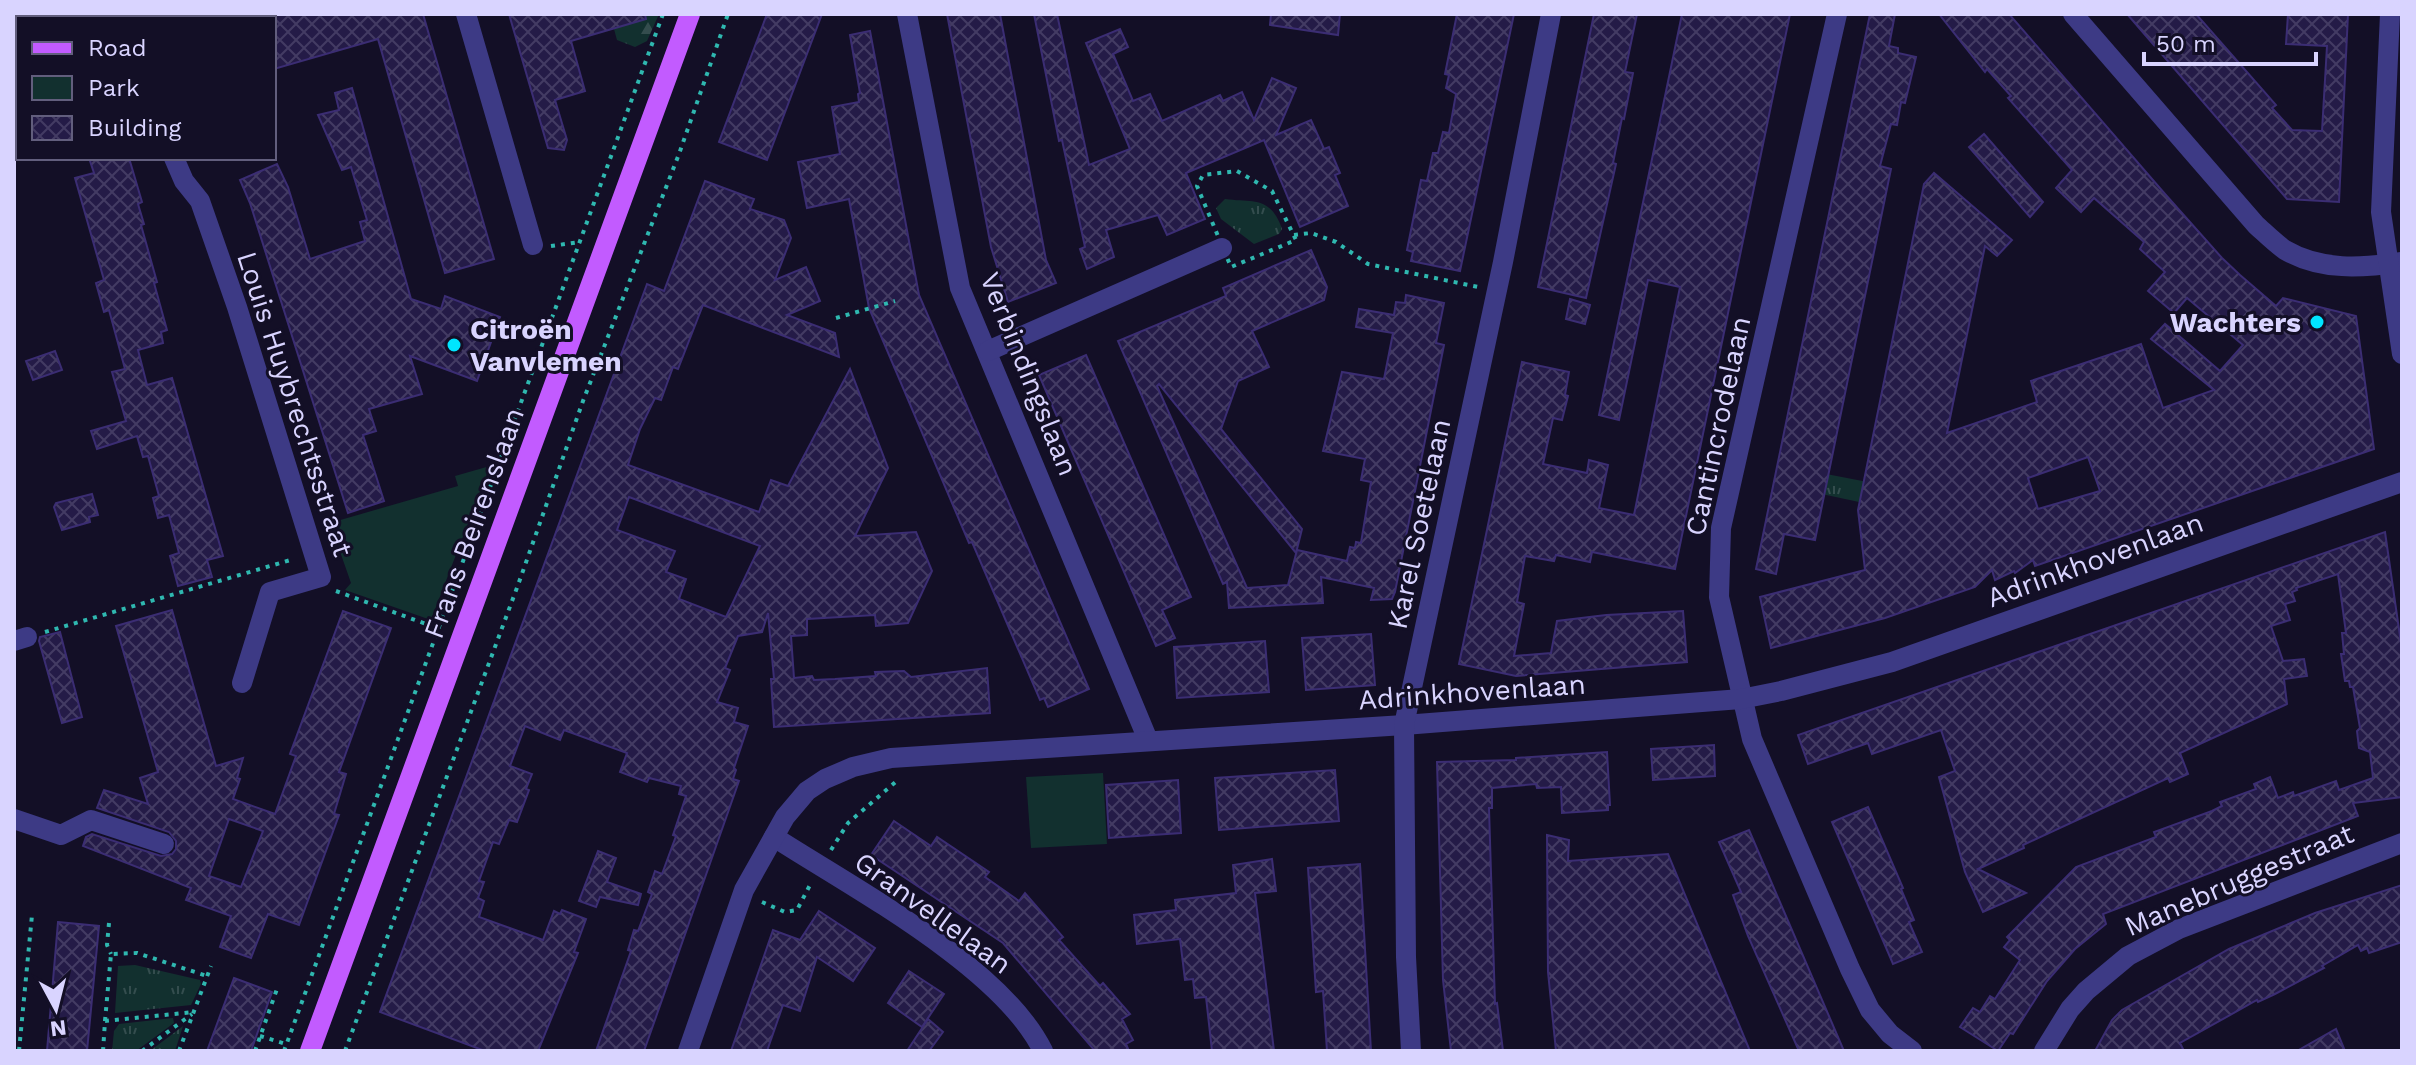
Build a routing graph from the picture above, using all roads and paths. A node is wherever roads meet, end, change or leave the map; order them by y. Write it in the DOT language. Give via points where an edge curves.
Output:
graph roads {
  1 [pos="466,14"];
  2 [pos="663,14"];
  3 [pos="690,14"];
  4 [pos="728,14"];
  5 [pos="907,14"];
  6 [pos="1551,14"];
  7 [pos="1837,14"];
  8 [pos="2073,14"];
  9 [pos="2390,14"];
  10 [pos="175,160"];
  11 [pos="1294,235"];
  12 [pos="580,242"];
  13 [pos="533,245"];
  14 [pos="1222,248"];
  15 [pos="2395,263"];
  16 [pos="1496,291"];
  17 [pos="895,301"];
  18 [pos="836,318"];
  19 [pos="988,351"];
  20 [pos="2402,354"];
  21 [pos="2402,482"];
  22 [pos="314,554"];
  23 [pos="321,577"];
  24 [pos="437,628"];
  25 [pos="21,639"];
  26 [pos="242,683"];
  27 [pos="1741,699"];
  28 [pos="1404,725"];
  29 [pos="1148,740"];
  30 [pos="925,756"];
  31 [pos="14,819"];
  32 [pos="774,837"];
  33 [pos="2402,843"];
  34 [pos="164,844"];
  35 [pos="811,861"];
  36 [pos="744,890"];
  37 [pos="32,915"];
  38 [pos="109,923"];
  39 [pos="111,954"];
  40 [pos="211,966"];
  41 [pos="207,976"];
  42 [pos="277,989"];
  43 [pos="194,1012"];
  44 [pos="105,1021"];
  45 [pos="260,1036"];
  46 [pos="286,1044"];
  47 [pos="19,1051"];
  48 [pos="103,1051"];
  49 [pos="142,1051"];
  50 [pos="179,1051"];
  51 [pos="255,1051"];
  52 [pos="284,1051"];
  53 [pos="310,1051"];
  54 [pos="345,1051"];
  55 [pos="688,1051"];
  56 [pos="1043,1051"];
  57 [pos="1411,1051"];
  58 [pos="1912,1051"];
  59 [pos="2044,1051"];
  1 -- 13 [label="street"];
  2 -- 12 [label="path"];
  3 -- 53 [label="main road, Frans Beirenslaan"];
  4 -- 54 [label="path"];
  5 -- 19 [label="street, Verbindingslaan" via="960,288"];
  6 -- 16 [label="street, Karel Soetelaan"];
  7 -- 27 [label="street, Cantincrodelaan" via="1721,528 1719,597"];
  8 -- 15 [label="street" via="2256,225 2284,249 2330,266"];
  9 -- 15 [label="street" via="2381,212"];
  10 -- 22 [label="street, Louis Huybrechtsstraat" via="200,201"];
  11 -- 14 [label="path" via="1296,240 1231,267"];
  11 -- 14 [label="path" via="1272,191 1237,171 1203,175 1197,186"];
  11 -- 16 [label="path" via="1311,233 1336,242 1368,264"];
  12 -- 13 [label="path"];
  12 -- 24 [label="path"];
  14 -- 19 [label="street"];
  15 -- 20 [label="street"];
  16 -- 28 [label="street, Karel Soetelaan"];
  17 -- 18 [label="path"];
  19 -- 29 [label="street, Verbindingslaan"];
  21 -- 27 [label="street, Adrinkhovenlaan" via="1892,662"];
  22 -- 23 [label="street, Louis Huybrechtsstraat"];
  22 -- 25 [label="path"];
  23 -- 24 [label="path" via="324,587"];
  23 -- 26 [label="street, Louis Huybrechtsstraat" via="270,592"];
  24 -- 46 [label="path"];
  27 -- 28 [label="street, Adrinkhovenlaan"];
  27 -- 58 [label="street, Cantincrodelaan" via="1752,739 1850,969 1870,1010"];
  28 -- 29 [label="street, Adrinkhovenlaan"];
  28 -- 57 [label="street, Karel Soetelaan"];
  29 -- 30 [label="street, Adrinkhovenlaan"];
  30 -- 32 [label="street, Adrinkhovenlaan" via="891,758 825,779 795,803"];
  30 -- 35 [label="path" via="848,823 829,854 820,848"];
  31 -- 34 [label="street" via="61,835 91,820"];
  32 -- 35 [label="street, Granvellelaan"];
  32 -- 36 [label="street, Adrinkhovenlaan"];
  33 -- 59 [label="street, Manebruggestraat" via="2179,929 2128,956 2070,1009"];
  35 -- 36 [label="path" via="804,874 813,880 797,910 785,912"];
  35 -- 56 [label="street, Granvellelaan" via="959,959 1006,1000"];
  36 -- 55 [label="street, Adrinkhovenlaan"];
  37 -- 47 [label="path"];
  38 -- 39 [label="path"];
  39 -- 41 [label="path" via="137,953"];
  39 -- 44 [label="path"];
  40 -- 41 [label="path"];
  41 -- 43 [label="path"];
  42 -- 45 [label="path"];
  43 -- 44 [label="path"];
  43 -- 49 [label="path"];
  43 -- 50 [label="path"];
  44 -- 48 [label="path"];
  45 -- 46 [label="path"];
  45 -- 51 [label="path"];
  46 -- 52 [label="path"];
}
